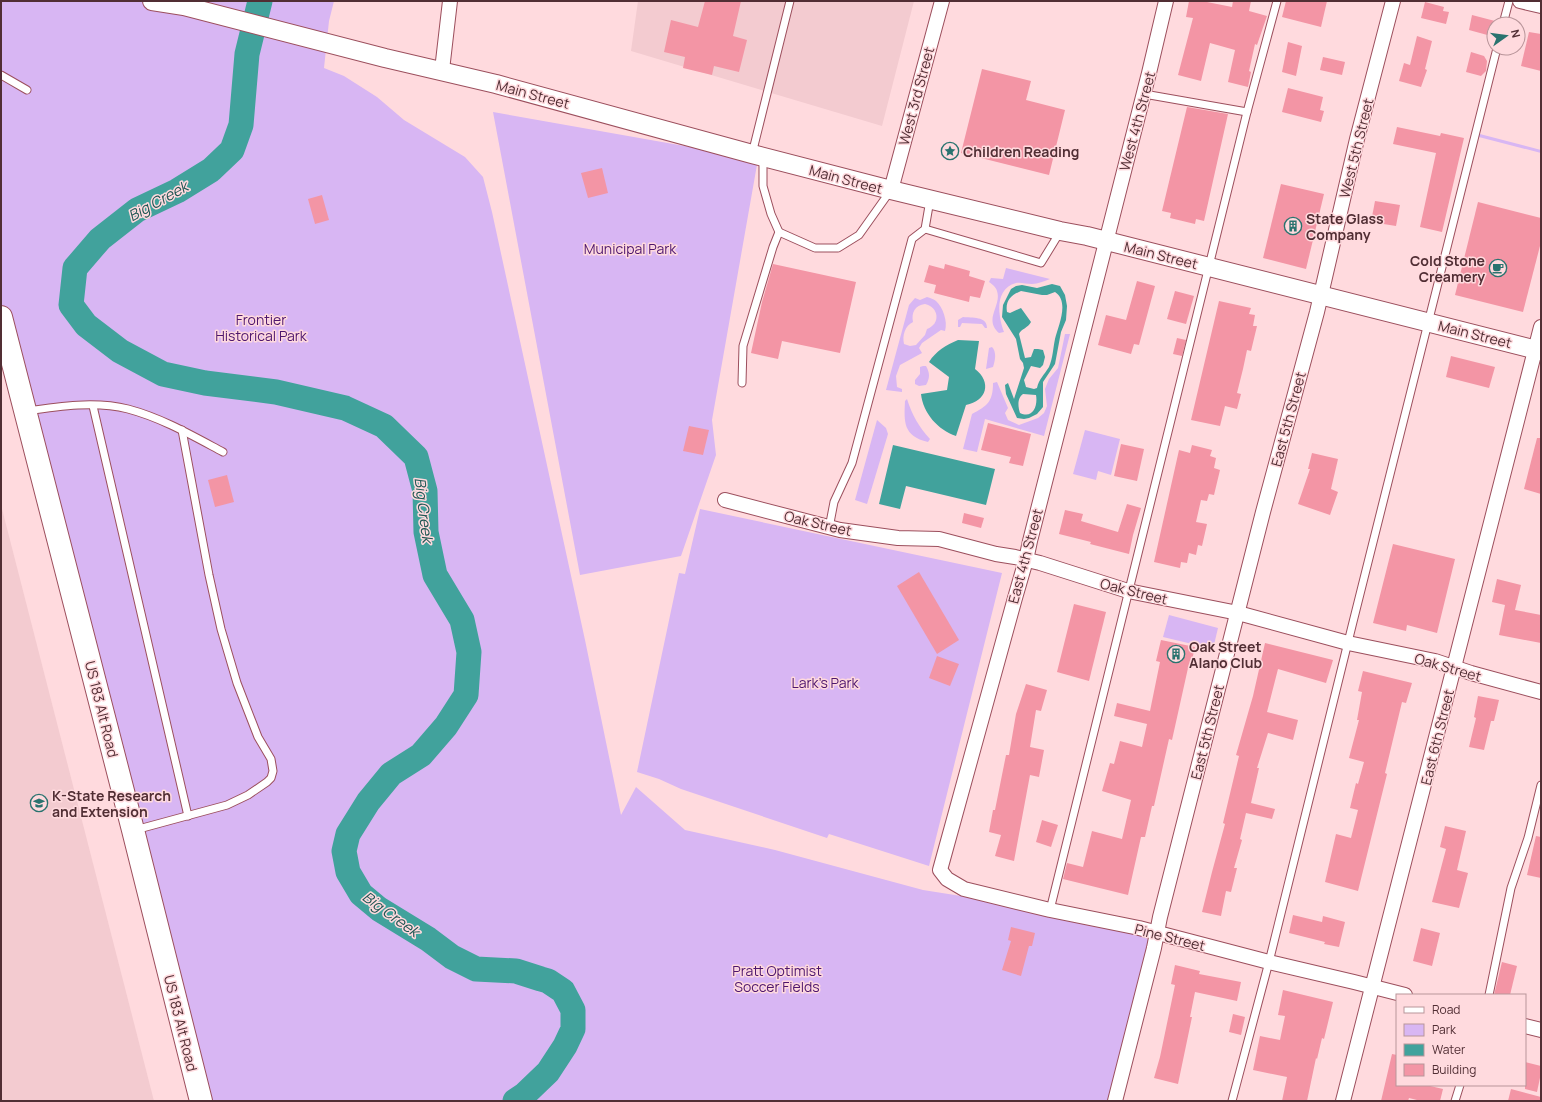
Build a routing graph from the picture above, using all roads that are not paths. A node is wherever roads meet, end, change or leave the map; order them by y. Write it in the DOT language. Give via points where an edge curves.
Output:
graph roads {
  1 [pos="152,1"];
  2 [pos="450,1"];
  3 [pos="790,1"];
  4 [pos="942,1"];
  5 [pos="1166,1"];
  6 [pos="1277,1"];
  7 [pos="1393,1"];
  8 [pos="1509,1"];
  9 [pos="1520,1"];
  10 [pos="1541,6"];
  11 [pos="1506,16"];
  12 [pos="1496,56"];
  13 [pos="442,70"];
  14 [pos="1,75"];
  15 [pos="27,90"];
  16 [pos="1144,94"];
  17 [pos="1247,112"];
  18 [pos="757,156"];
  19 [pos="891,190"];
  20 [pos="930,200"];
  21 [pos="925,230"];
  22 [pos="1060,231"];
  23 [pos="780,232"];
  24 [pos="1106,241"];
  25 [pos="1210,268"];
  26 [pos="1321,295"];
  27 [pos="1,317"];
  28 [pos="1429,323"];
  29 [pos="1541,327"];
  30 [pos="1538,350"];
  31 [pos="742,383"];
  32 [pos="93,406"];
  33 [pos="25,411"];
  34 [pos="182,430"];
  35 [pos="223,452"];
  36 [pos="725,500"];
  37 [pos="829,528"];
  38 [pos="1026,560"];
  39 [pos="1128,591"];
  40 [pos="1238,613"];
  41 [pos="1348,643"];
  42 [pos="1455,667"];
  43 [pos="1541,692"];
  44 [pos="1541,785"];
  45 [pos="188,816"];
  46 [pos="133,830"];
  47 [pos="940,870"];
  48 [pos="1050,910"];
  49 [pos="1157,933"];
  50 [pos="1269,962"];
  51 [pos="1373,987"];
  52 [pos="1401,994"];
  53 [pos="1489,994"];
  54 [pos="1526,1026"];
  55 [pos="1541,1030"];
  56 [pos="1460,1086"];
  57 [pos="201,1101"];
  58 [pos="1116,1101"];
  59 [pos="1232,1101"];
  60 [pos="1343,1101"];
  61 [pos="1455,1101"];
  1 -- 13 [label="street, Main Street" via="184,6"];
  2 -- 13 [label="street"];
  3 -- 18 [label="lane"];
  4 -- 19 [label="street, West 3rd Street"];
  5 -- 16 [label="street, West 4th Street"];
  6 -- 17 [label="lane"];
  7 -- 26 [label="street, West 5th Street" via="1357,139"];
  8 -- 11 [label="lane"];
  9 -- 10 [label="street"];
  12 -- 28 [label="lane"];
  13 -- 18 [label="street, Main Street"];
  14 -- 15 [label="lane"];
  16 -- 17 [label="lane"];
  16 -- 24 [label="street, West 4th Street"];
  17 -- 25 [label="lane"];
  18 -- 19 [label="street, Main Street"];
  18 -- 23 [label="lane" via="771,214"];
  19 -- 20 [label="street, Main Street"];
  19 -- 23 [label="lane" via="859,235 838,248 815,248"];
  20 -- 21 [label="lane"];
  20 -- 22 [label="street, Main Street"];
  21 -- 22 [label="lane" via="1041,263"];
  21 -- 37 [label="lane" via="912,239 852,463 834,502"];
  22 -- 24 [label="street, Main Street"];
  23 -- 31 [label="lane" via="773,247 743,346"];
  24 -- 25 [label="street, Main Street"];
  24 -- 38 [label="street, East 4th Street"];
  25 -- 26 [label="street, Main Street"];
  25 -- 39 [label="lane"];
  26 -- 28 [label="street, Main Street"];
  26 -- 40 [label="street, East 5th Street"];
  27 -- 33 [label="highway, US 183 Alt Road"];
  28 -- 30 [label="street, Main Street"];
  28 -- 41 [label="lane"];
  29 -- 30 [label="street, East 6th Street"];
  30 -- 42 [label="street, East 6th Street"];
  32 -- 33 [label="lane"];
  32 -- 34 [label="lane" via="127,409"];
  32 -- 45 [label="lane"];
  33 -- 46 [label="highway, US 183 Alt Road"];
  34 -- 35 [label="lane"];
  34 -- 45 [label="lane" via="221,629 247,710 273,766 271,778 248,795 227,805"];
  36 -- 37 [label="street, Oak Street"];
  37 -- 38 [label="street, Oak Street" via="898,538 939,539"];
  38 -- 39 [label="street, Oak Street"];
  38 -- 47 [label="street, East 4th Street"];
  39 -- 40 [label="street, Oak Street"];
  39 -- 48 [label="lane"];
  40 -- 41 [label="street, Oak Street"];
  40 -- 49 [label="street, East 5th Street"];
  41 -- 42 [label="street, Oak Street"];
  41 -- 50 [label="lane"];
  42 -- 43 [label="street, Oak Street"];
  42 -- 51 [label="street, East 6th Street"];
  44 -- 53 [label="lane" via="1528,838 1511,888"];
  45 -- 46 [label="lane"];
  46 -- 57 [label="highway, US 183 Alt Road"];
  47 -- 48 [label="street, Pine Street" via="947,879 964,889"];
  48 -- 49 [label="street, Pine Street"];
  49 -- 50 [label="street, Pine Street"];
  49 -- 58 [label="street, East 5th Street"];
  50 -- 51 [label="street, Pine Street"];
  50 -- 59 [label="lane"];
  51 -- 52 [label="street, Pine Street"];
  51 -- 60 [label="street, East 6th Street"];
  54 -- 55 [label="street"];
  56 -- 61 [label="lane"];
}
